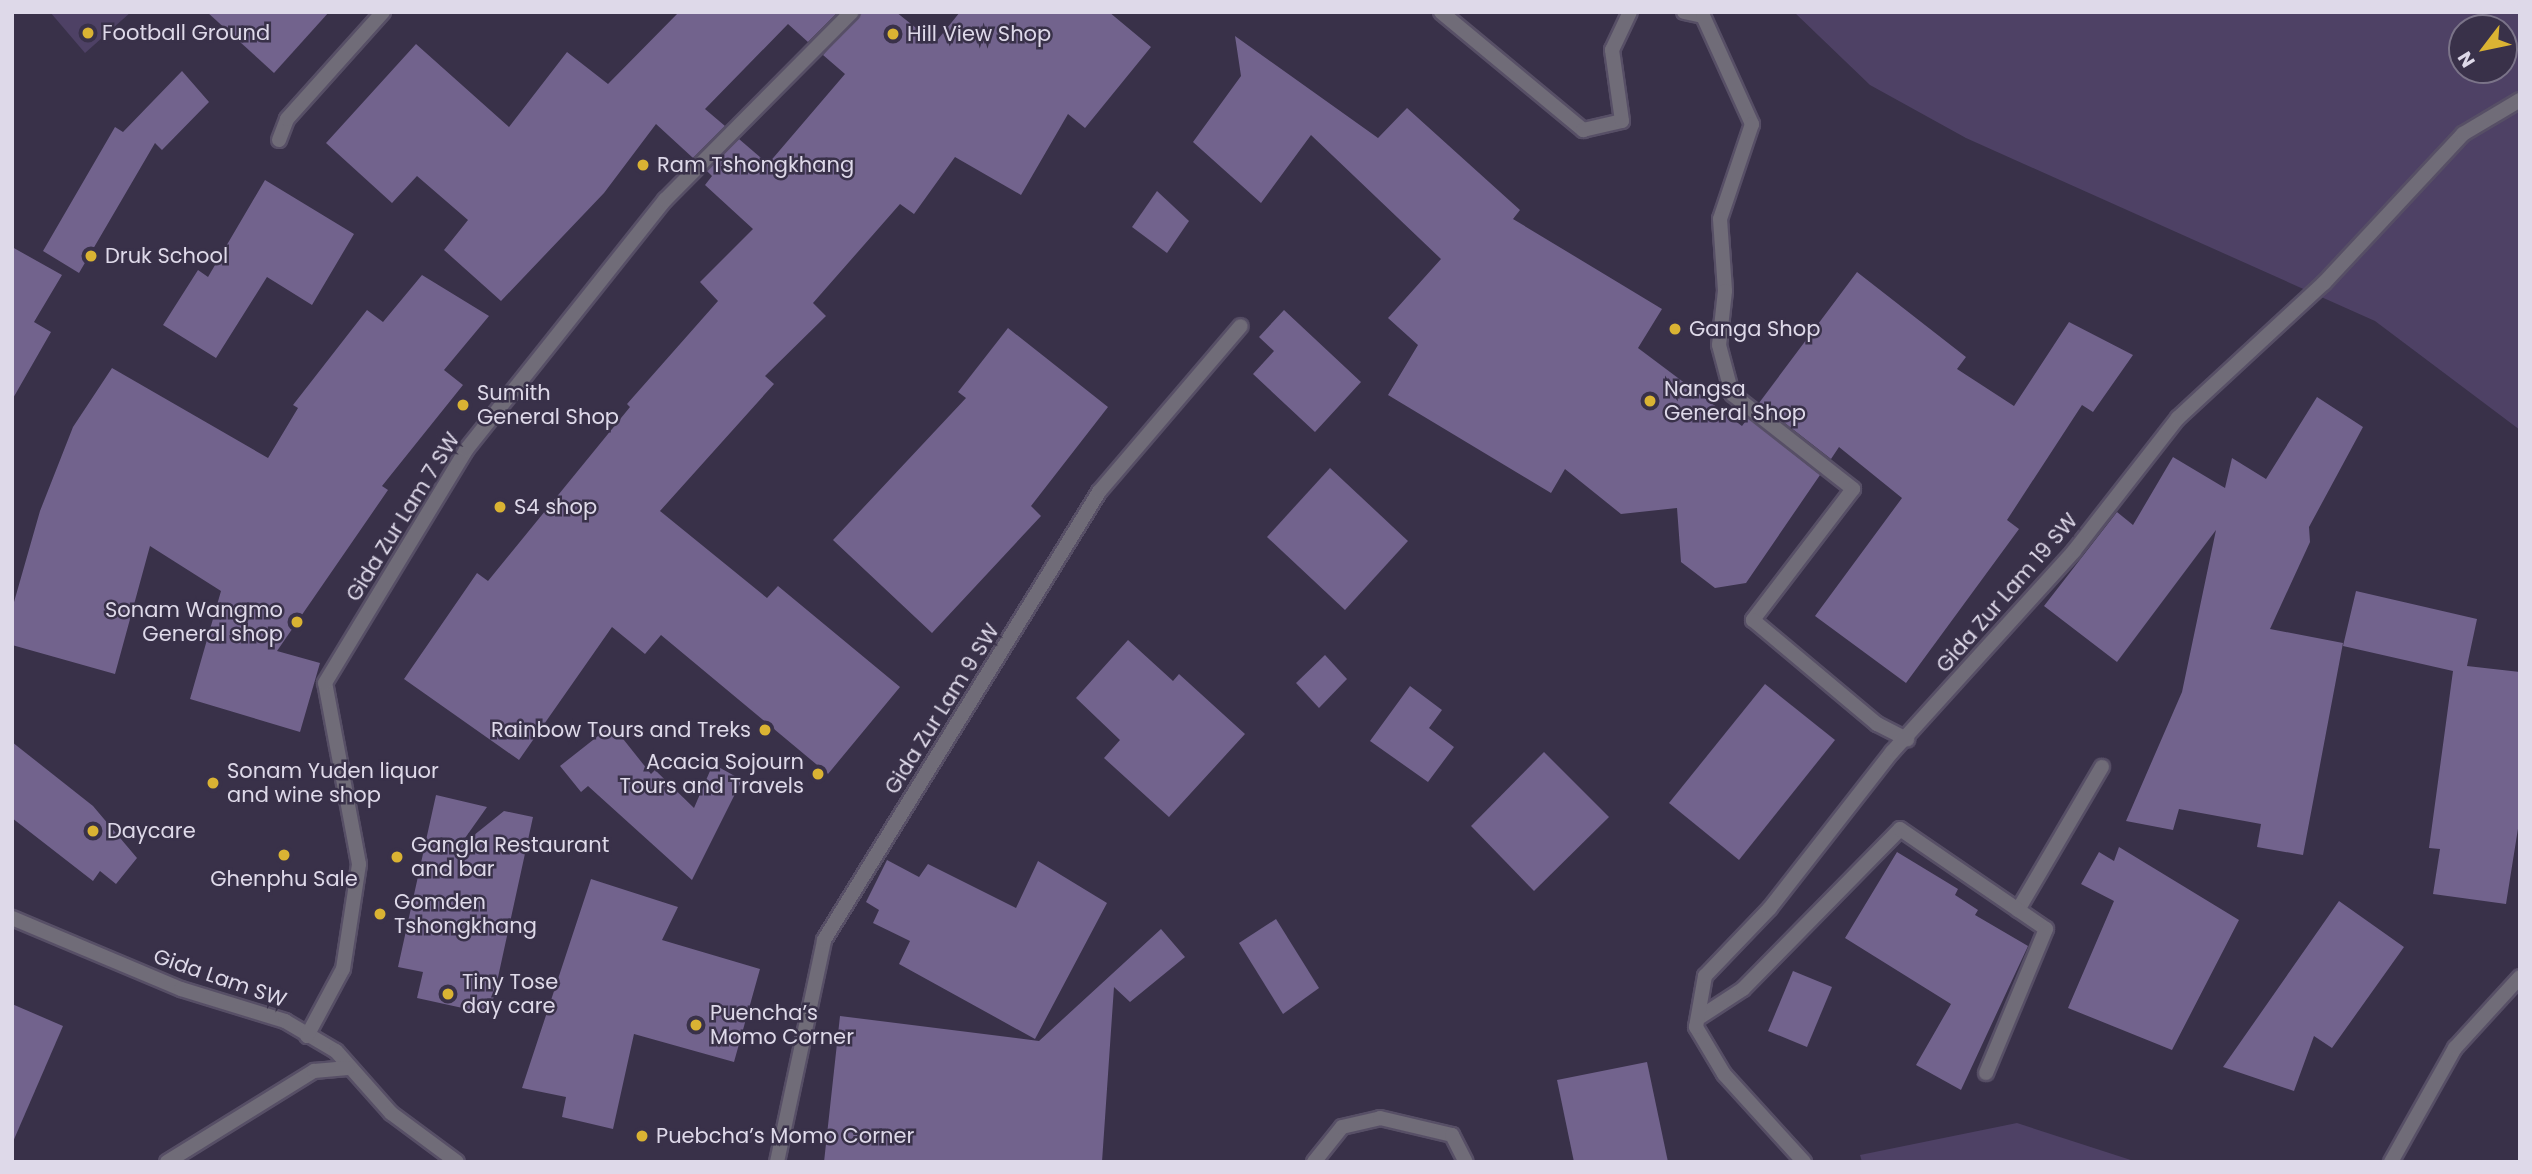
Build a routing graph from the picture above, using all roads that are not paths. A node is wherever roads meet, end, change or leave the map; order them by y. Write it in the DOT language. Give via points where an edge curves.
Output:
graph roads {
  1 [pos="383,12"];
  2 [pos="852,12"];
  3 [pos="1441,12"];
  4 [pos="1630,12"];
  5 [pos="1684,12"];
  6 [pos="2520,100"];
  7 [pos="279,140"];
  8 [pos="1241,326"];
  9 [pos="1907,738"];
  10 [pos="2102,767"];
  11 [pos="2018,910"];
  12 [pos="12,918"];
  13 [pos="2520,977"];
  14 [pos="1700,1017"];
  15 [pos="307,1036"];
  16 [pos="348,1068"];
  17 [pos="1986,1073"];
  18 [pos="167,1162"];
  19 [pos="457,1162"];
  20 [pos="777,1162"];
  21 [pos="1314,1162"];
  22 [pos="1466,1162"];
  23 [pos="1804,1162"];
  24 [pos="2391,1162"];
  1 -- 7 [label="street" via="287,118"];
  2 -- 15 [label="street, Gida Zur Lam 7 SW" via="665,200 466,450 325,683 359,864 343,969"];
  3 -- 4 [label="street" via="1583,130 1622,121 1612,50"];
  5 -- 9 [label="street" via="1703,16 1752,124 1720,219 1725,291 1719,345 1731,394 1853,489 1753,620 1877,724"];
  6 -- 9 [label="street, Gida Zur Lam 19 SW" via="2462,134 2324,283 2178,418 2074,551"];
  8 -- 20 [label="street, Gida Zur Lam 9 SW" via="1099,492 824,940"];
  9 -- 14 [label="street, Gida Zur Lam 19 SW" via="1770,908 1705,976"];
  10 -- 11 [label="street"];
  11 -- 14 [label="street" via="1900,829 1743,989"];
  11 -- 17 [label="street" via="2046,929"];
  12 -- 15 [label="street, Gida Lam SW" via="181,989 285,1021"];
  13 -- 24 [label="street" via="2455,1048"];
  14 -- 23 [label="street, Gida Zur Lam 19 SW" via="1696,1027 1724,1074"];
  15 -- 16 [label="street, Gida Lam SW" via="336,1051"];
  16 -- 18 [label="street" via="314,1071"];
  16 -- 19 [label="street, Gida Lam SW" via="391,1113"];
  21 -- 22 [label="street" via="1342,1127 1380,1118 1452,1135"];
}
